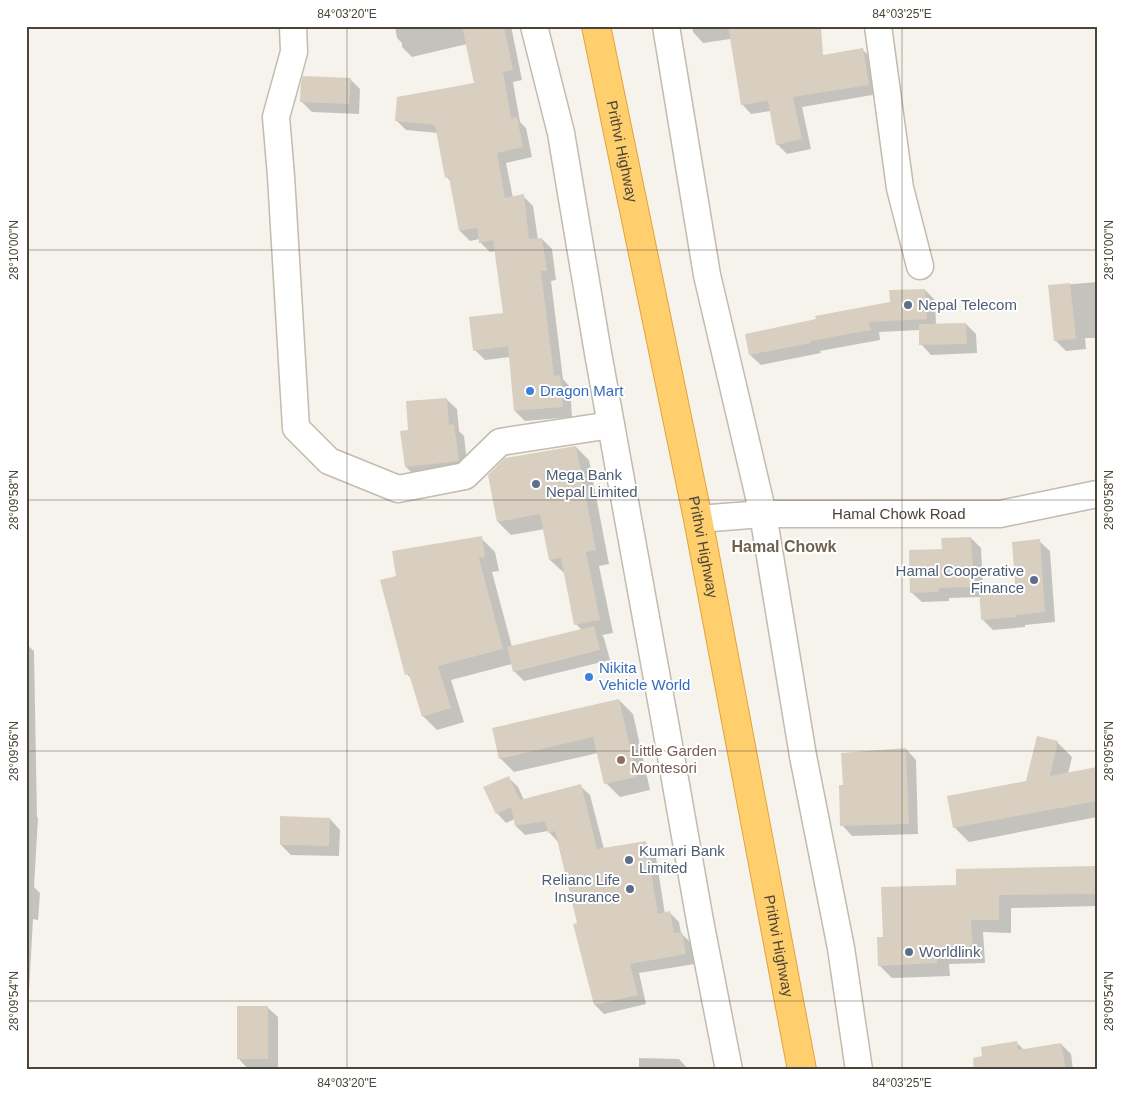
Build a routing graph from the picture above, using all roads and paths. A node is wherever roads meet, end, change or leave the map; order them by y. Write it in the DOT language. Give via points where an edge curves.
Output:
graph roads {
  1 [pos="293,26"];
  2 [pos="534,26"];
  3 [pos="596,26"];
  4 [pos="666,26"];
  5 [pos="878,26"];
  6 [pos="920,266"];
  7 [pos="611,425"];
  8 [pos="1097,494"];
  9 [pos="763,514"];
  10 [pos="698,519"];
  11 [pos="729,1070"];
  12 [pos="802,1070"];
  13 [pos="859,1070"];
  1 -- 7 [label="street" via="294,52 276,117 296,428 330,461 398,489 464,476 500,442"];
  2 -- 7 [label="street" via="561,134"];
  3 -- 10 [label="highway, Prithvi Highway"];
  4 -- 9 [label="street" via="707,275"];
  5 -- 6 [label="street" via="900,188"];
  7 -- 11 [label="street"];
  8 -- 9 [label="street, Hamal Chowk Road" via="1000,514"];
  9 -- 10 [label="street, Hamal Chowk Road"];
  9 -- 13 [label="street" via="803,756 841,948"];
  10 -- 12 [label="highway, Prithvi Highway"];
}
